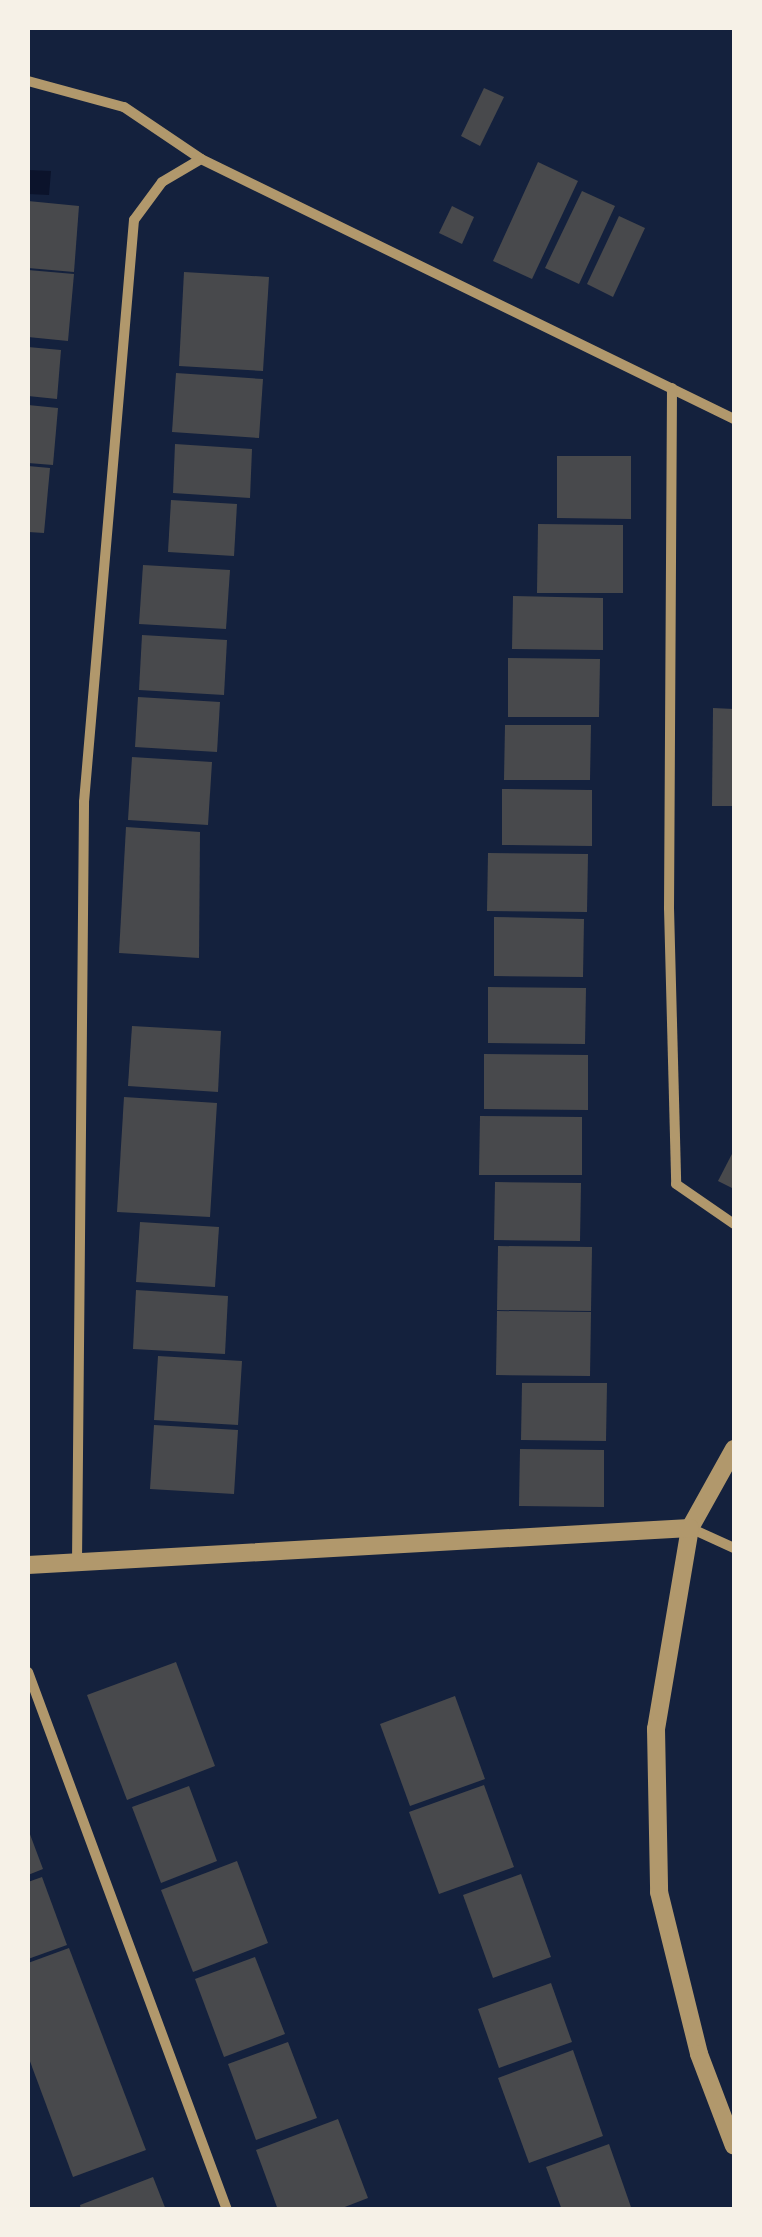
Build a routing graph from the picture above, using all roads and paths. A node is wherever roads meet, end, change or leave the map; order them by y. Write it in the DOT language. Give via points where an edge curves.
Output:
graph roads {
  1 [pos="28,81"];
  2 [pos="201,159"];
  3 [pos="672,388"];
  4 [pos="734,418"];
  5 [pos="734,1224"];
  6 [pos="734,1448"];
  7 [pos="690,1528"];
  8 [pos="734,1548"];
  9 [pos="77,1562"];
  10 [pos="28,1565"];
  11 [pos="28,1672"];
  12 [pos="734,2146"];
  13 [pos="226,2210"];
  1 -- 2 [label="street" via="124,107"];
  2 -- 3 [label="street"];
  2 -- 9 [label="street" via="162,182 134,220 84,802"];
  3 -- 4 [label="street"];
  3 -- 5 [label="street" via="669,908 676,1184"];
  6 -- 7 [label="street"];
  7 -- 8 [label="street"];
  7 -- 9 [label="street"];
  7 -- 12 [label="street" via="656,1728 659,1892 699,2054"];
  9 -- 10 [label="street"];
  11 -- 13 [label="street"];
}
